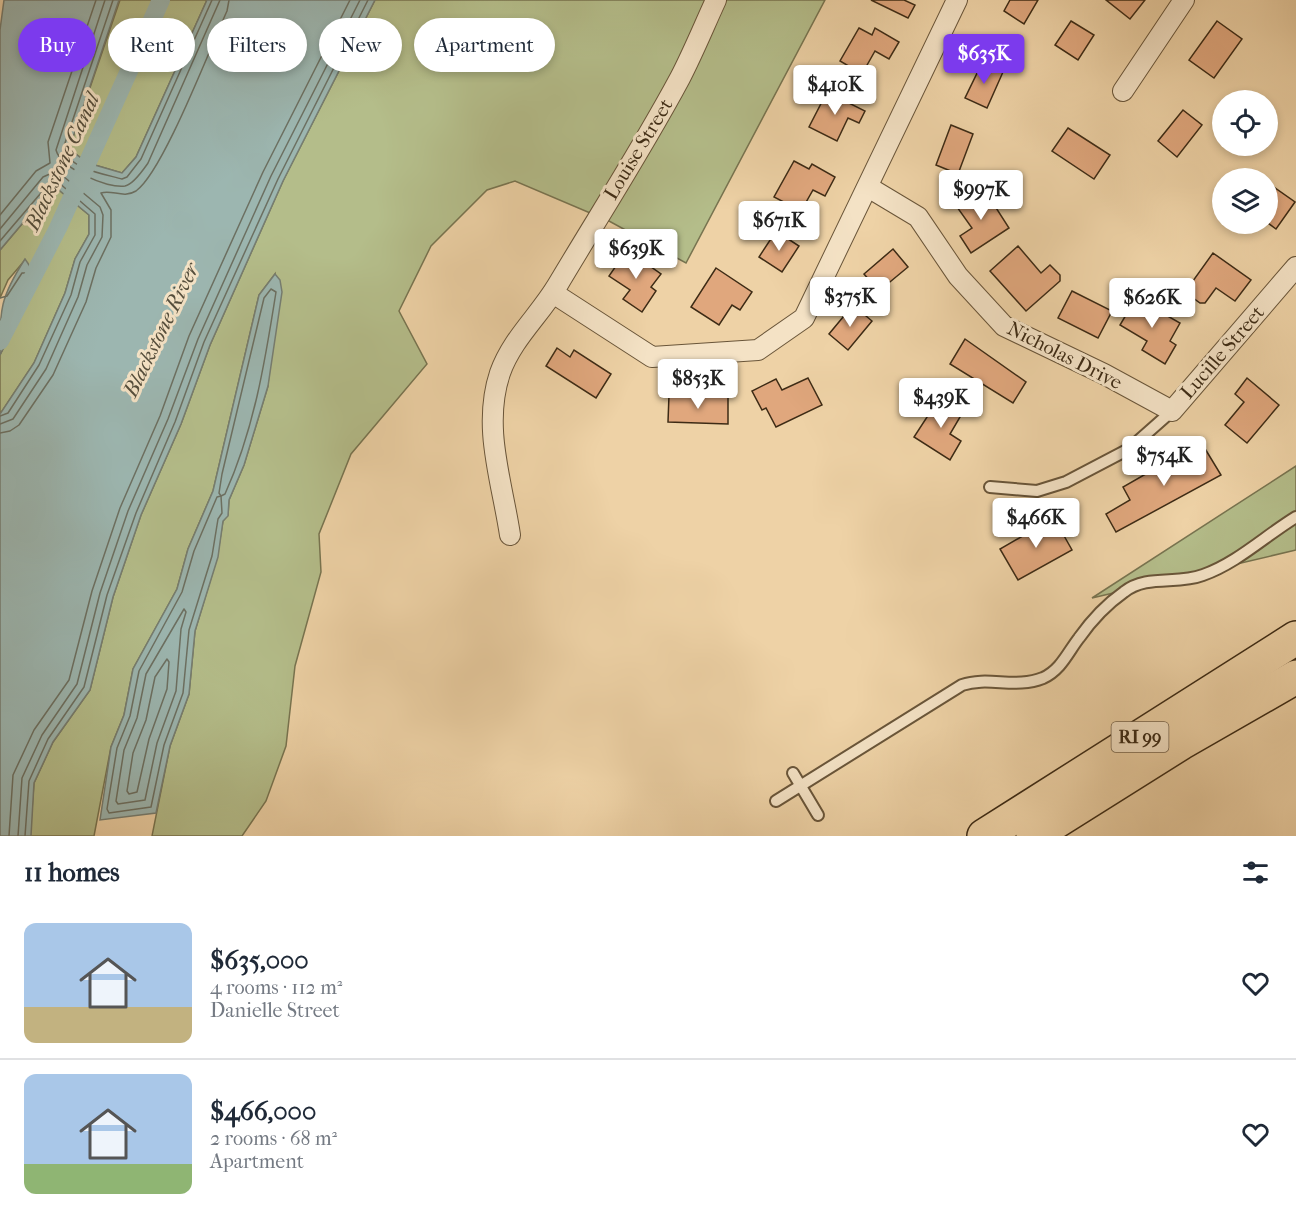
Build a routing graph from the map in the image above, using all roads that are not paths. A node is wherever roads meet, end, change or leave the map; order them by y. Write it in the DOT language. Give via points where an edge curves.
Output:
graph roads {
  1 [pos="716,0"];
  2 [pos="957,0"];
  3 [pos="1184,0"];
  4 [pos="1123,91"];
  5 [pos="868,187"];
  6 [pos="1296,267"];
  7 [pos="553,293"];
  8 [pos="1172,411"];
  9 [pos="990,488"];
  10 [pos="1296,517"];
  11 [pos="510,535"];
  12 [pos="1296,638"];
  13 [pos="1296,677"];
  14 [pos="793,773"];
  15 [pos="801,786"];
  16 [pos="777,801"];
  17 [pos="818,815"];
  18 [pos="984,836"];
  19 [pos="1033,836"];
  1 -- 7 [label="street, Louise Street" via="680,78"];
  2 -- 5 [label="street"];
  3 -- 4 [label="street"];
  5 -- 7 [label="street" via="804,318 758,350 652,357"];
  5 -- 8 [label="street, Nicholas Drive" via="918,217 958,276 1004,326"];
  6 -- 8 [label="street, Lucille Street"];
  7 -- 11 [label="street, Louise Street" via="521,333 500,373 496,394 494,457"];
  8 -- 9 [label="lane" via="1129,449 1066,482 1037,492"];
  10 -- 15 [label="lane" via="1214,571 1187,579 1147,582 1125,591 1090,625 1048,676 1016,683 977,681 962,685"];
  12 -- 18 [label="highway, RI 99"];
  13 -- 19 [label="highway, RI 99" via="1180,743"];
  14 -- 15 [label="lane"];
  15 -- 16 [label="lane"];
  15 -- 17 [label="lane"];
}
